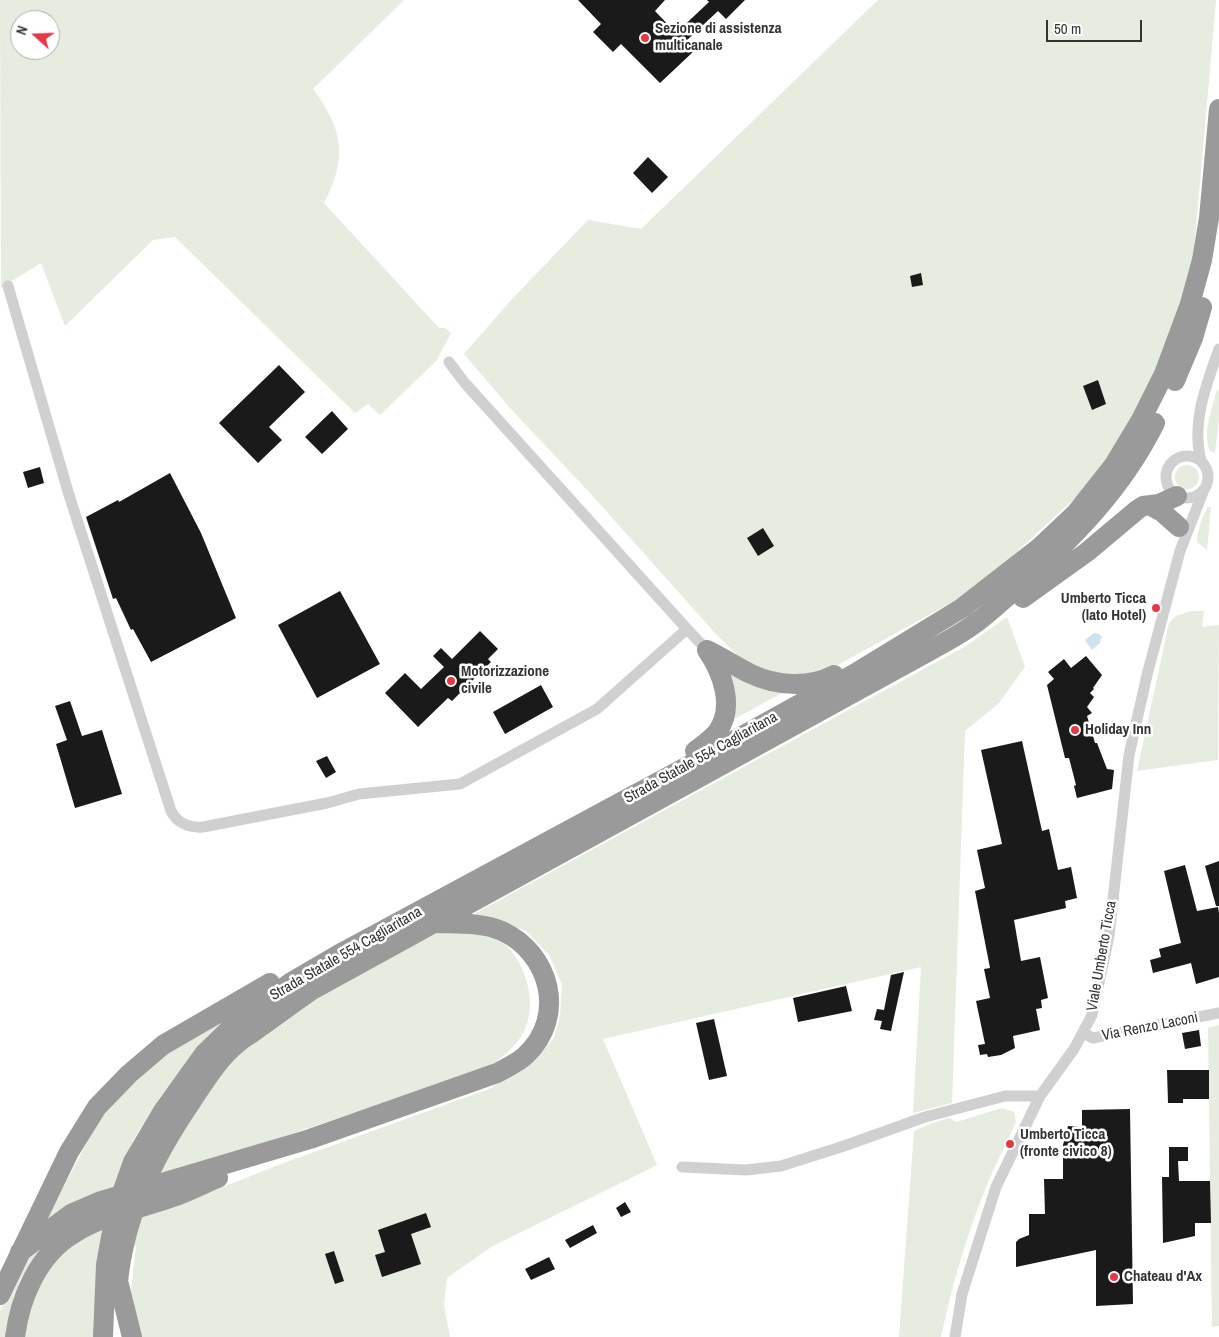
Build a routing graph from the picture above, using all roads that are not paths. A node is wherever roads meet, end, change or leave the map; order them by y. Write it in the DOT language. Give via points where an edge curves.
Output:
graph roads {
  1 [pos="1219,108"];
  2 [pos="1219,240"];
  3 [pos="8,286"];
  4 [pos="1219,349"];
  5 [pos="449,362"];
  6 [pos="1201,461"];
  7 [pos="1203,492"];
  8 [pos="1177,496"];
  9 [pos="1151,506"];
  10 [pos="1179,527"];
  11 [pos="1180,551"];
  12 [pos="977,622"];
  13 [pos="687,630"];
  14 [pos="706,650"];
  15 [pos="854,674"];
  16 [pos="686,767"];
  17 [pos="433,923"];
  18 [pos="343,952"];
  19 [pos="1219,1014"];
  20 [pos="1083,1033"];
  21 [pos="1040,1096"];
  22 [pos="310,1139"];
  23 [pos="682,1167"];
  24 [pos="119,1234"];
  25 [pos="20,1252"];
  26 [pos="118,1279"];
  27 [pos="0,1295"];
  28 [pos="15,1337"];
  29 [pos="104,1337"];
  30 [pos="114,1337"];
  31 [pos="132,1337"];
  32 [pos="955,1337"];
  1 -- 15 [label="highway, Strada Statale 554 Cagliaritana" via="1209,218 1190,304 1164,374 1114,465 1076,513 1039,548 962,608"];
  2 -- 12 [label="highway, Strada Statale 554 Cagliaritana" via="1193,338 1170,392 1131,465 1082,527 1050,560"];
  3 -- 13 [label="street" via="69,495 171,811 177,821 203,827 359,794 460,784 597,709"];
  4 -- 6 [label="street" via="1199,413 1197,435"];
  5 -- 13 [label="street"];
  6 -- 7 [label="street" via="1206,466 1209,480"];
  6 -- 8 [label="street" via="1180,457 1169,466 1166,479"];
  7 -- 8 [label="street" via="1190,499"];
  7 -- 11 [label="street, Viale Umberto Ticca"];
  8 -- 9 [label="highway"];
  8 -- 10 [label="street, Viale Umberto Ticca"];
  9 -- 10 [label="highway"];
  9 -- 12 [label="highway" via="1137,510 1087,552 1013,606"];
  10 -- 11 [label="street, Viale Umberto Ticca"];
  11 -- 20 [label="street, Viale Umberto Ticca" via="1129,754 1109,936 1092,1015"];
  12 -- 17 [label="highway, Strada Statale 554 Cagliaritana"];
  13 -- 14 [label="street"];
  14 -- 15 [label="highway" via="749,673 775,682 824,681 844,670"];
  14 -- 16 [label="highway" via="724,688 726,711 719,729 688,756"];
  15 -- 16 [label="highway, Strada Statale 554 Cagliaritana"];
  16 -- 18 [label="highway, Strada Statale 554 Cagliaritana"];
  17 -- 22 [label="highway" via="486,926 517,939 529,950 538,961 549,994 544,1028 536,1044 518,1062 497,1072"];
  17 -- 24 [label="highway, Strada Statale 554 Cagliaritana" via="312,990 237,1044 213,1069 172,1130"];
  18 -- 24 [label="highway, Strada Statale 554 Cagliaritana" via="262,1002 204,1054 162,1111 133,1162 123,1190"];
  18 -- 25 [label="highway" via="302,966 214,1014 163,1045 129,1074 97,1107 69,1152"];
  19 -- 20 [label="street, Via Renzo Laconi" via="1094,1038"];
  20 -- 21 [label="street, Viale Umberto Ticca"];
  21 -- 23 [label="street" via="1005,1096 925,1117 781,1166 746,1170"];
  21 -- 32 [label="street, Viale Umberto Ticca" via="996,1187 962,1294"];
  22 -- 25 [label="highway" via="101,1201 71,1214"];
  22 -- 28 [label="highway" via="174,1197 105,1219 73,1234 38,1266"];
  24 -- 26 [label="highway, Strada Statale 554 Cagliaritana"];
  24 -- 29 [label="highway, Strada Statale 554 Cagliaritana" via="106,1265"];
  25 -- 27 [label="highway"];
  26 -- 30 [label="highway, Strada Statale 554 Cagliaritana"];
  26 -- 31 [label="highway"];
}
